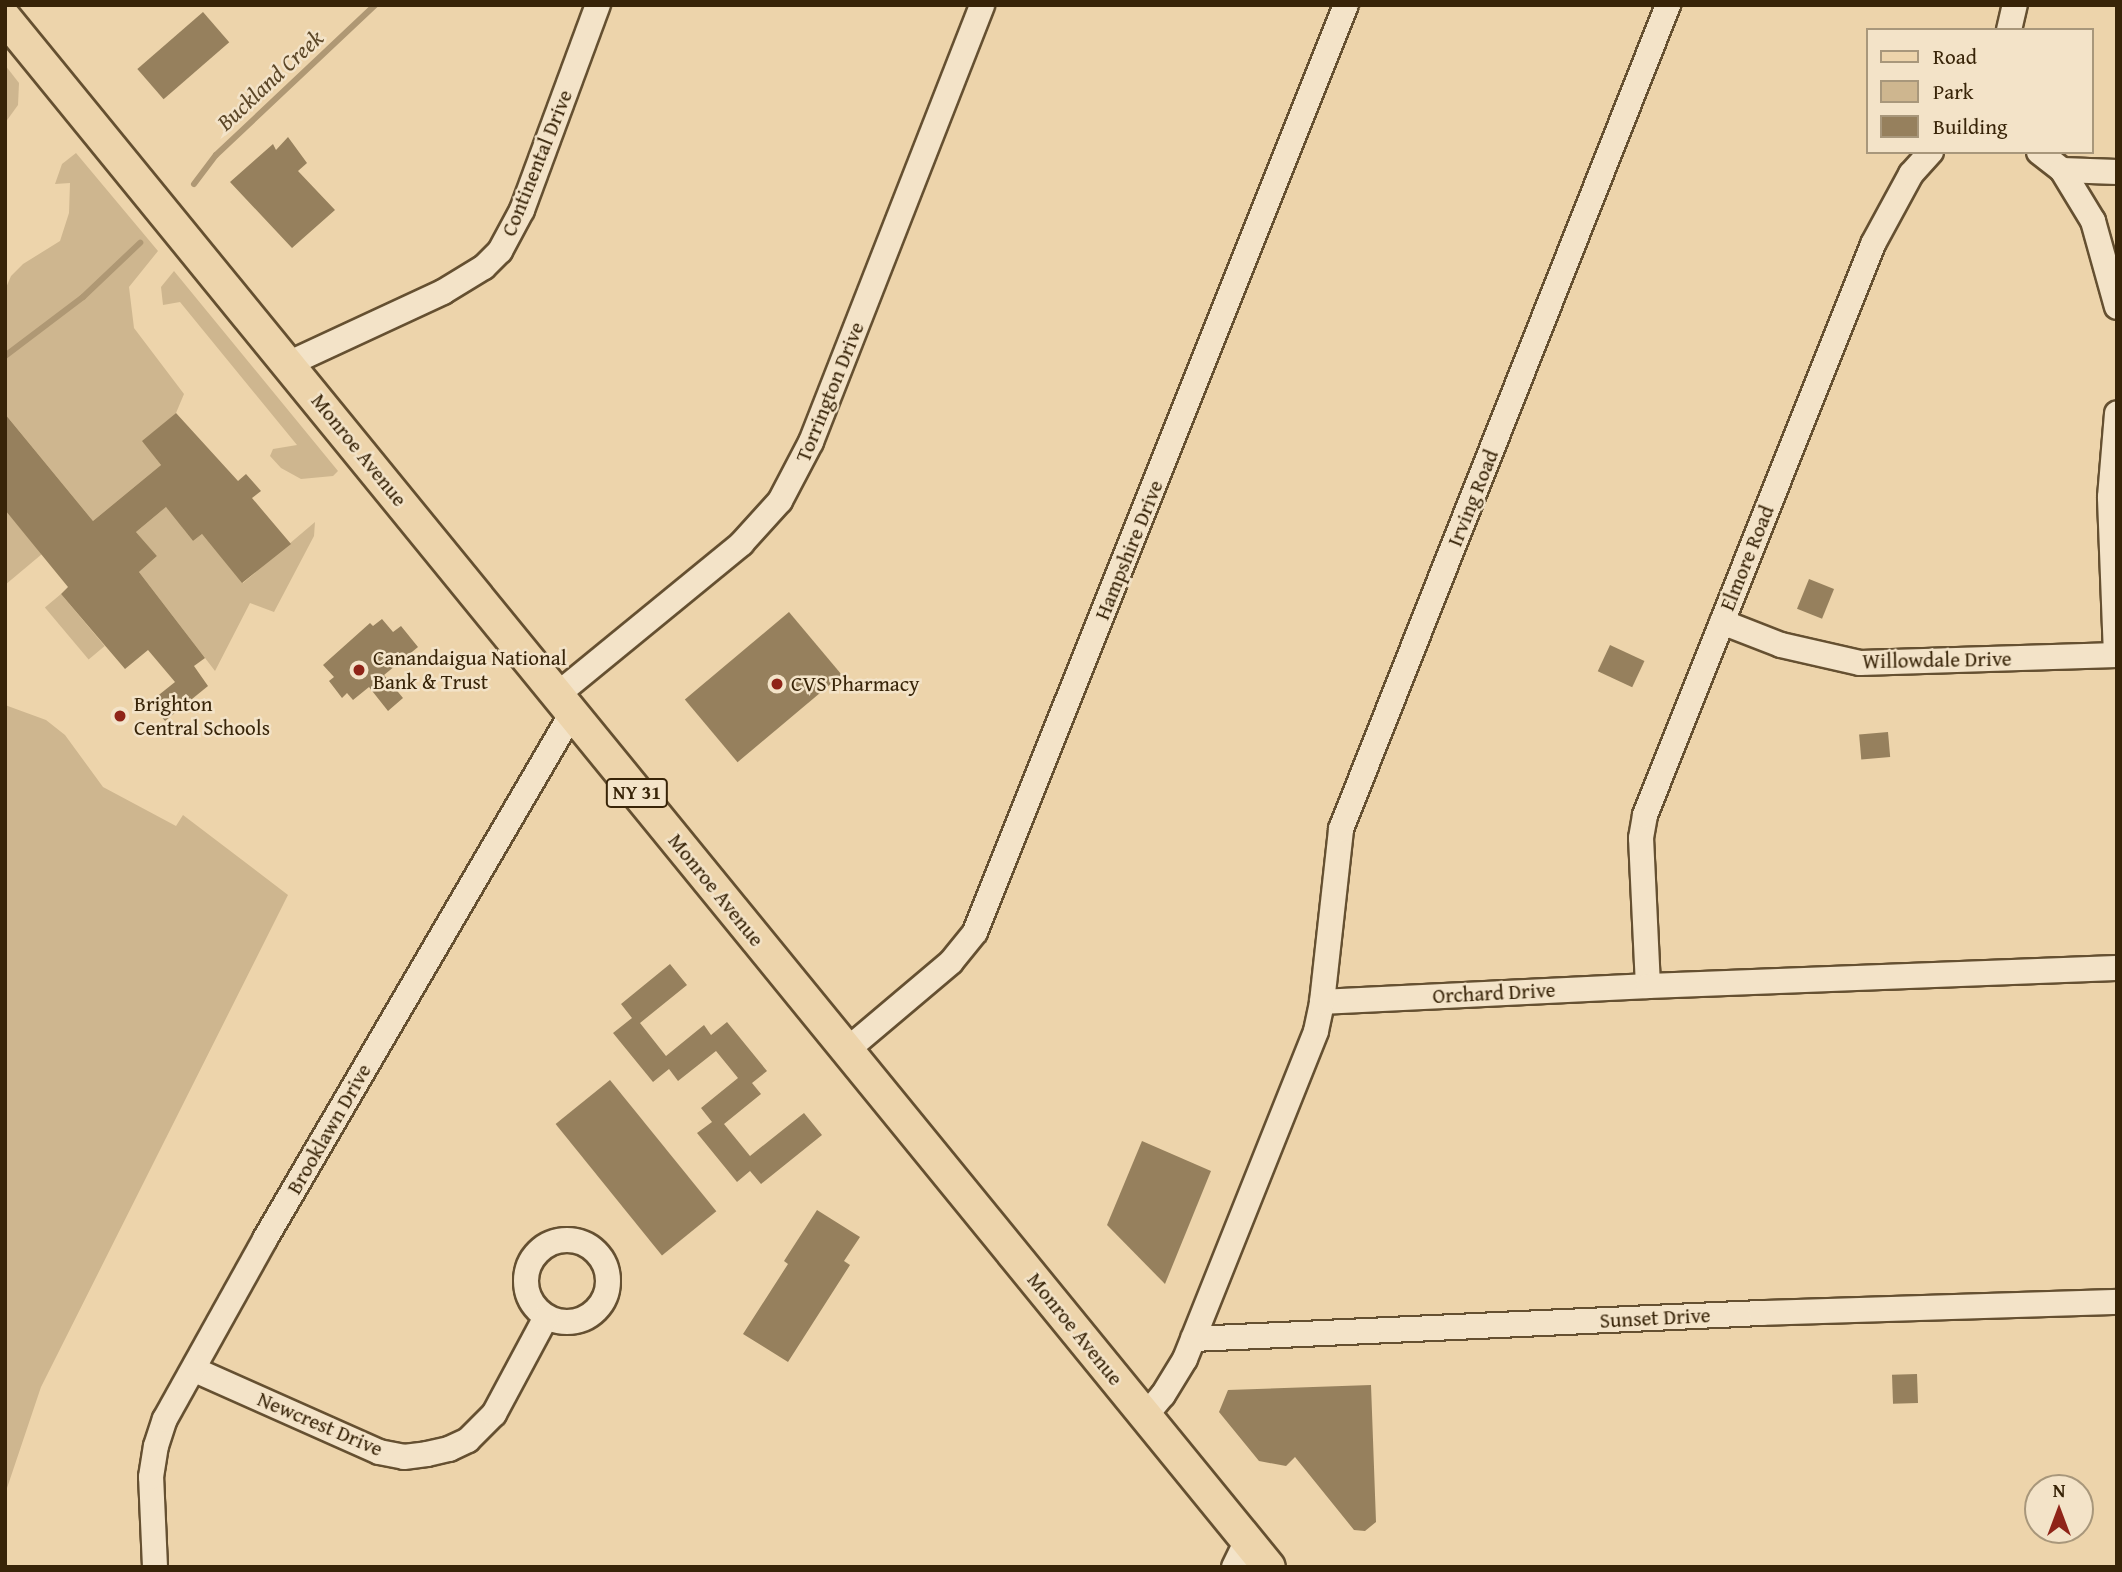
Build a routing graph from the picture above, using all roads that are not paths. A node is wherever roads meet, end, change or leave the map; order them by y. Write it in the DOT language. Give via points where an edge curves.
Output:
graph roads {
  1 [pos="598,5"];
  2 [pos="982,5"];
  3 [pos="1346,5"];
  4 [pos="1668,5"];
  5 [pos="2015,5"];
  6 [pos="5,18"];
  7 [pos="2009,28"];
  8 [pos="1929,154"];
  9 [pos="2042,154"];
  10 [pos="2062,170"];
  11 [pos="2117,173"];
  12 [pos="2117,307"];
  13 [pos="288,364"];
  14 [pos="2117,412"];
  15 [pos="1722,622"];
  16 [pos="2116,655"];
  17 [pos="565,704"];
  18 [pos="2117,968"];
  19 [pos="1648,986"];
  20 [pos="1322,1002"];
  21 [pos="847,1050"];
  22 [pos="2117,1302"];
  23 [pos="546,1317"];
  24 [pos="1193,1339"];
  25 [pos="195,1370"];
  26 [pos="1146,1415"];
  27 [pos="1240,1553"];
  28 [pos="155,1567"];
  29 [pos="1269,1567"];
  1 -- 13 [label="street, Continental Drive" via="522,210 500,251 484,267 443,292"];
  2 -- 17 [label="street, Torrington Drive" via="811,442 786,490 760,527"];
  3 -- 21 [label="street, Hampshire Drive" via="975,932 951,962"];
  4 -- 20 [label="street, Irving Road" via="1341,829"];
  5 -- 7 [label="street"];
  6 -- 13 [label="main road, Monroe Avenue / NY 31"];
  8 -- 15 [label="street, Elmore Road" via="1911,174 1873,244"];
  9 -- 10 [label="street"];
  10 -- 11 [label="street"];
  10 -- 12 [label="street" via="2093,221"];
  13 -- 17 [label="main road, Monroe Avenue / NY 31"];
  14 -- 16 [label="street" via="2110,497"];
  15 -- 16 [label="street, Willowdale Drive" via="1781,645 1860,663"];
  15 -- 19 [label="street, Elmore Road" via="1642,825"];
  17 -- 21 [label="main road, Monroe Avenue / NY 31"];
  17 -- 25 [label="street, Brooklawn Drive"];
  18 -- 19 [label="street, Orchard Drive"];
  19 -- 20 [label="street, Orchard Drive"];
  20 -- 24 [label="street" via="1315,1031"];
  21 -- 26 [label="main road, Monroe Avenue / NY 31"];
  22 -- 24 [label="street, Sunset Drive"];
  23 -- 25 [label="street, Newcrest Drive" via="494,1415 468,1440 427,1454 404,1457 379,1452"];
  24 -- 26 [label="street" via="1163,1395"];
  25 -- 28 [label="street, Brooklawn Drive" via="165,1419 156,1446 151,1477"];
  26 -- 27 [label="main road, Monroe Avenue / NY 31"];
  27 -- 29 [label="main road, Monroe Avenue / NY 31"];
}
